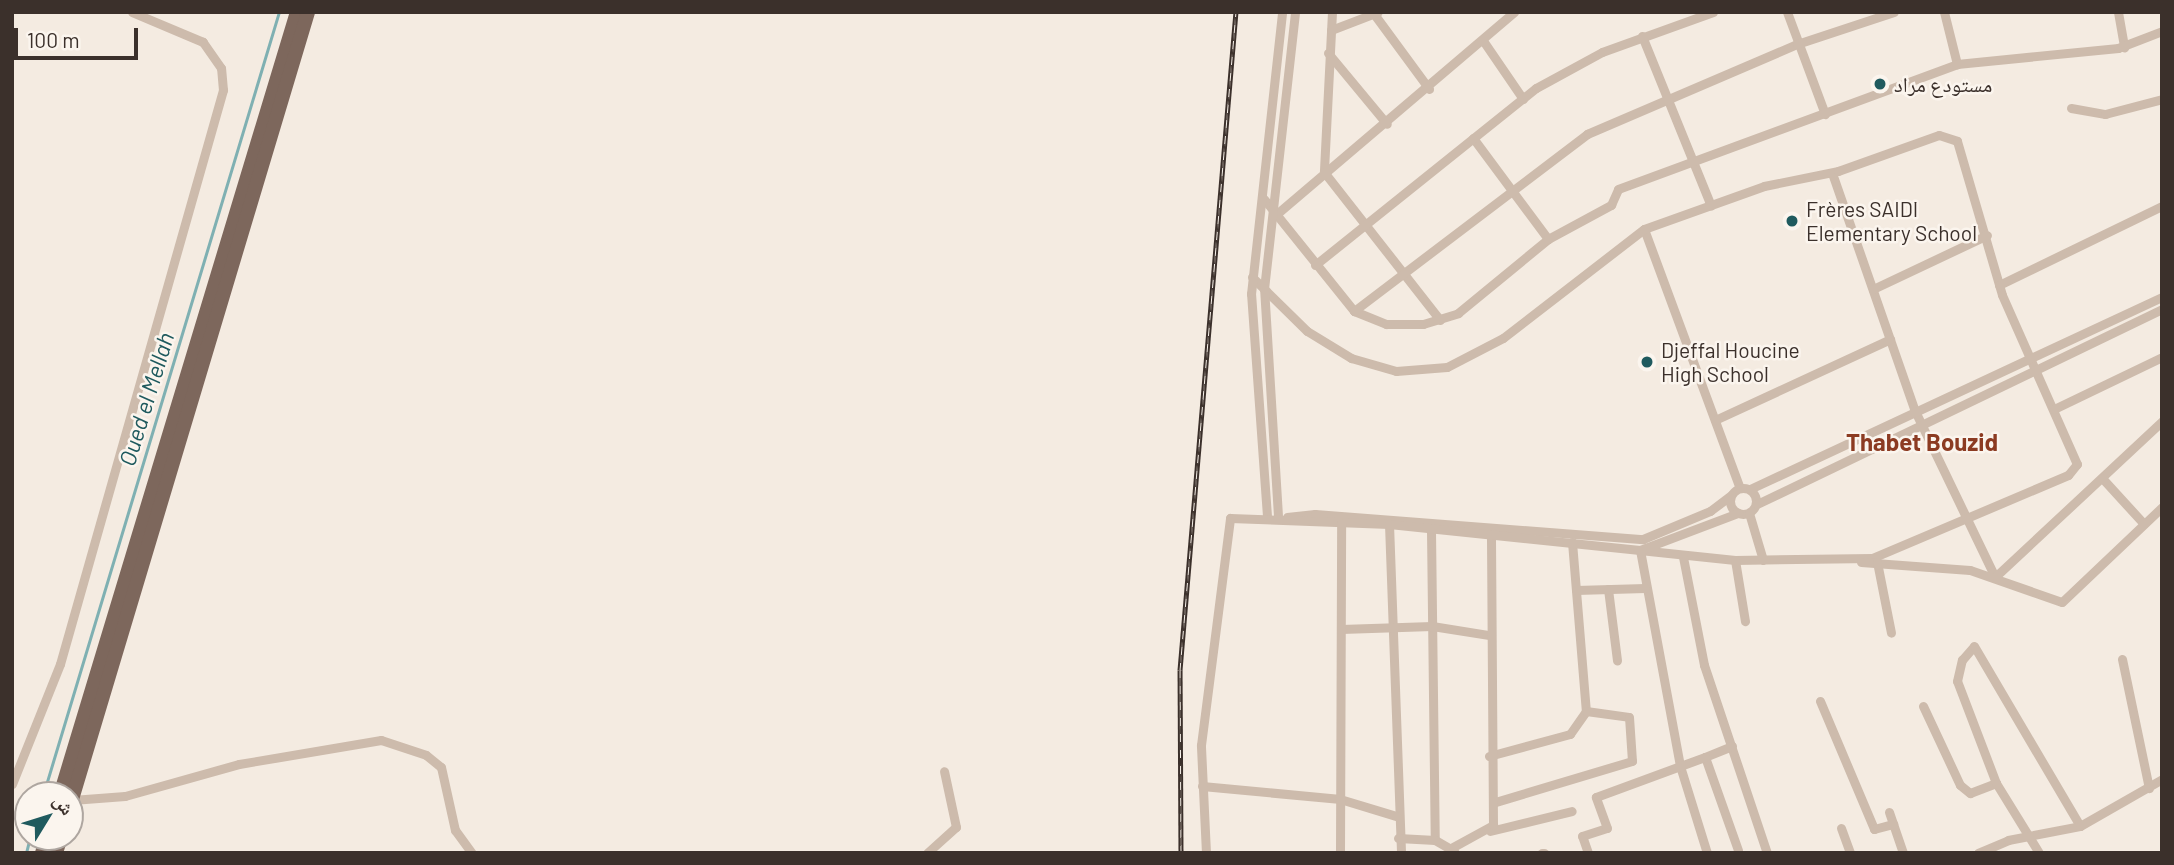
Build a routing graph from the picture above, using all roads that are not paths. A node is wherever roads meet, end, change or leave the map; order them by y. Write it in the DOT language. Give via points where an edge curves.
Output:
graph roads {
  1 [pos="132,12"];
  2 [pos="297,12"];
  3 [pos="308,12"];
  4 [pos="1282,12"];
  5 [pos="1295,12"];
  6 [pos="1332,12"];
  7 [pos="1514,12"];
  8 [pos="1713,12"];
  9 [pos="1787,12"];
  10 [pos="1894,12"];
  11 [pos="1944,12"];
  12 [pos="2118,12"];
  13 [pos="1376,13"];
  14 [pos="145,14"];
  15 [pos="1331,30"];
  16 [pos="2162,31"];
  17 [pos="1642,36"];
  18 [pos="1484,42"];
  19 [pos="1797,44"];
  20 [pos="2124,47"];
  21 [pos="1328,52"];
  22 [pos="1957,64"];
  23 [pos="1429,89"];
  24 [pos="1523,99"];
  25 [pos="1669,99"];
  26 [pos="2162,99"];
  27 [pos="2071,108"];
  28 [pos="1825,114"];
  29 [pos="1387,124"];
  30 [pos="1474,138"];
  31 [pos="1695,163"];
  32 [pos="1324,172"];
  33 [pos="1832,173"];
  34 [pos="1508,191"];
  35 [pos="1264,199"];
  36 [pos="1711,206"];
  37 [pos="2162,206"];
  38 [pos="1278,210"];
  39 [pos="1365,226"];
  40 [pos="1644,229"];
  41 [pos="1987,235"];
  42 [pos="1548,239"];
  43 [pos="1315,265"];
  44 [pos="1403,272"];
  45 [pos="1252,277"];
  46 [pos="1999,285"];
  47 [pos="1264,289"];
  48 [pos="1872,289"];
  49 [pos="2162,297"];
  50 [pos="2162,309"];
  51 [pos="1354,311"];
  52 [pos="1440,320"];
  53 [pos="1889,339"];
  54 [pos="2162,357"];
  55 [pos="2031,358"];
  56 [pos="2036,370"];
  57 [pos="2054,409"];
  58 [pos="1915,411"];
  59 [pos="1715,420"];
  60 [pos="2162,421"];
  61 [pos="1921,424"];
  62 [pos="2102,478"];
  63 [pos="1745,488"];
  64 [pos="1731,495"];
  65 [pos="1757,503"];
  66 [pos="2162,507"];
  67 [pos="1738,513"];
  68 [pos="1749,513"];
  69 [pos="1267,516"];
  70 [pos="1283,517"];
  71 [pos="1968,519"];
  72 [pos="1341,523"];
  73 [pos="1389,524"];
  74 [pos="2144,524"];
  75 [pos="1431,531"];
  76 [pos="1491,534"];
  77 [pos="1572,542"];
  78 [pos="1640,550"];
  79 [pos="1683,557"];
  80 [pos="1735,560"];
  81 [pos="1763,560"];
  82 [pos="1877,561"];
  83 [pos="1995,577"];
  84 [pos="1645,588"];
  85 [pos="1608,589"];
  86 [pos="1576,590"];
  87 [pos="1745,621"];
  88 [pos="1389,625"];
  89 [pos="1432,626"];
  90 [pos="1341,629"];
  91 [pos="1891,633"];
  92 [pos="1489,635"];
  93 [pos="2122,659"];
  94 [pos="1617,660"];
  95 [pos="1820,701"];
  96 [pos="1923,706"];
  97 [pos="1586,711"];
  98 [pos="1732,746"];
  99 [pos="1489,756"];
  100 [pos="1705,757"];
  101 [pos="1680,766"];
  102 [pos="944,771"];
  103 [pos="2162,779"];
  104 [pos="73,781"];
  105 [pos="73,781"];
  106 [pos="1996,783"];
  107 [pos="12,784"];
  108 [pos="1202,786"];
  109 [pos="2148,788"];
  110 [pos="84,799"];
  111 [pos="1340,799"];
  112 [pos="1495,802"];
  113 [pos="1573,811"];
  114 [pos="1889,813"];
  115 [pos="1396,816"];
  116 [pos="1893,824"];
  117 [pos="2080,826"];
  118 [pos="1841,828"];
  119 [pos="1490,831"];
  120 [pos="2034,836"];
  121 [pos="1398,838"];
  122 [pos="1435,840"];
  123 [pos="2004,842"];
  124 [pos="1454,850"];
  125 [pos="1735,852"];
  126 [pos="472,853"];
  127 [pos="927,853"];
  128 [pos="1206,853"];
  129 [pos="1340,853"];
  130 [pos="1401,853"];
  131 [pos="1588,853"];
  132 [pos="1707,853"];
  133 [pos="1767,853"];
  134 [pos="1850,853"];
  135 [pos="1903,853"];
  136 [pos="1978,853"];
  137 [pos="2008,853"];
  138 [pos="2039,853"];
  1 -- 14 [label="street"];
  2 -- 104 [label="main road"];
  3 -- 105 [label="main road"];
  4 -- 35 [label="street"];
  5 -- 38 [label="street"];
  6 -- 15 [label="street"];
  7 -- 18 [label="street"];
  8 -- 17 [label="street"];
  9 -- 19 [label="street"];
  10 -- 19 [label="street"];
  11 -- 22 [label="street"];
  12 -- 20 [label="street"];
  13 -- 15 [label="street"];
  13 -- 23 [label="street"];
  14 -- 107 [label="street" via="203,43 221,68 223,90 60,664"];
  15 -- 21 [label="street"];
  16 -- 20 [label="street"];
  17 -- 24 [label="street" via="1580,63"];
  17 -- 25 [label="street"];
  18 -- 23 [label="street"];
  18 -- 24 [label="street"];
  19 -- 25 [label="street"];
  19 -- 28 [label="street"];
  20 -- 22 [label="street"];
  21 -- 29 [label="street"];
  21 -- 32 [label="street"];
  22 -- 28 [label="street"];
  23 -- 29 [label="street"];
  24 -- 30 [label="street"];
  25 -- 31 [label="street"];
  25 -- 34 [label="street" via="1579,139"];
  26 -- 27 [label="street" via="2105,114"];
  28 -- 31 [label="street"];
  29 -- 32 [label="street"];
  30 -- 34 [label="street"];
  30 -- 39 [label="street"];
  31 -- 36 [label="street"];
  31 -- 42 [label="street" via="1618,189 1611,205"];
  32 -- 38 [label="street"];
  32 -- 39 [label="street"];
  33 -- 36 [label="street" via="1784,180"];
  33 -- 41 [label="street" via="1951,136"];
  33 -- 48 [label="street"];
  34 -- 42 [label="street"];
  34 -- 44 [label="street"];
  35 -- 38 [label="street"];
  35 -- 45 [label="street"];
  36 -- 40 [label="street"];
  37 -- 46 [label="street"];
  38 -- 43 [label="street"];
  38 -- 47 [label="street"];
  39 -- 43 [label="street"];
  39 -- 44 [label="street"];
  40 -- 47 [label="street" via="1503,338 1447,367 1396,372 1351,358 1313,336"];
  40 -- 59 [label="street"];
  41 -- 46 [label="street"];
  41 -- 48 [label="street"];
  42 -- 52 [label="street" via="1475,301"];
  43 -- 51 [label="street"];
  44 -- 51 [label="street"];
  44 -- 52 [label="street"];
  45 -- 47 [label="street"];
  45 -- 69 [label="street"];
  46 -- 55 [label="street"];
  47 -- 70 [label="street"];
  48 -- 53 [label="street"];
  49 -- 55 [label="street"];
  50 -- 56 [label="street"];
  51 -- 52 [label="street" via="1386,324"];
  53 -- 58 [label="street"];
  53 -- 59 [label="street"];
  54 -- 57 [label="street"];
  55 -- 56 [label="street"];
  55 -- 58 [label="street"];
  56 -- 57 [label="street"];
  56 -- 61 [label="street"];
  57 -- 71 [label="street" via="2077,456 2073,471"];
  58 -- 61 [label="street"];
  58 -- 63 [label="street"];
  59 -- 63 [label="street"];
  60 -- 62 [label="street"];
  61 -- 65 [label="street"];
  61 -- 71 [label="street"];
  62 -- 74 [label="street"];
  62 -- 83 [label="street"];
  63 -- 64 [label="street"];
  63 -- 65 [label="street"];
  64 -- 67 [label="street"];
  64 -- 70 [label="street" via="1710,511 1643,539 1315,514"];
  65 -- 68 [label="street"];
  66 -- 74 [label="street"];
  67 -- 68 [label="street"];
  67 -- 78 [label="street"];
  68 -- 81 [label="street"];
  69 -- 70 [label="street"];
  69 -- 108 [label="street" via="1226,522 1201,745"];
  70 -- 72 [label="street"];
  71 -- 82 [label="street"];
  71 -- 83 [label="street"];
  72 -- 73 [label="street"];
  72 -- 90 [label="street"];
  73 -- 75 [label="street"];
  73 -- 88 [label="street"];
  74 -- 83 [label="street" via="2062,602"];
  75 -- 76 [label="street"];
  75 -- 89 [label="street"];
  76 -- 77 [label="street"];
  76 -- 92 [label="street"];
  77 -- 78 [label="street"];
  77 -- 86 [label="street"];
  78 -- 79 [label="street"];
  78 -- 84 [label="street"];
  79 -- 80 [label="street"];
  79 -- 98 [label="street" via="1704,665"];
  80 -- 81 [label="street"];
  80 -- 87 [label="street"];
  81 -- 82 [label="street"];
  82 -- 83 [label="street" via="1963,569"];
  82 -- 91 [label="street"];
  84 -- 85 [label="street"];
  84 -- 101 [label="street"];
  85 -- 86 [label="street"];
  85 -- 94 [label="street"];
  86 -- 97 [label="street"];
  88 -- 89 [label="street"];
  88 -- 90 [label="street"];
  88 -- 115 [label="street"];
  89 -- 92 [label="street"];
  89 -- 122 [label="street"];
  90 -- 111 [label="street"];
  92 -- 99 [label="street"];
  93 -- 109 [label="street"];
  95 -- 116 [label="street" via="1874,829"];
  96 -- 106 [label="street" via="1960,785 1970,793"];
  97 -- 99 [label="street" via="1570,734"];
  97 -- 112 [label="street" via="1628,716 1632,761"];
  98 -- 100 [label="street"];
  98 -- 133 [label="street"];
  99 -- 112 [label="street"];
  100 -- 101 [label="street"];
  100 -- 125 [label="street"];
  101 -- 131 [label="street" via="1596,797 1607,828 1583,836"];
  101 -- 132 [label="street"];
  102 -- 127 [label="street" via="956,827"];
  103 -- 109 [label="street"];
  106 -- 117 [label="street" via="1957,681 1962,660 1974,646"];
  106 -- 120 [label="street"];
  108 -- 111 [label="street"];
  108 -- 128 [label="street"];
  109 -- 117 [label="street"];
  110 -- 126 [label="street" via="125,796 239,764 381,740 426,755 441,767 454,830"];
  111 -- 115 [label="street"];
  111 -- 129 [label="street"];
  112 -- 119 [label="street"];
  113 -- 119 [label="street"];
  114 -- 116 [label="street"];
  115 -- 121 [label="street"];
  116 -- 135 [label="street"];
  117 -- 120 [label="street"];
  118 -- 134 [label="street"];
  119 -- 124 [label="street"];
  120 -- 123 [label="street"];
  120 -- 138 [label="street"];
  121 -- 122 [label="street"];
  121 -- 130 [label="street"];
  122 -- 124 [label="street"];
  123 -- 136 [label="street"];
  123 -- 137 [label="street"];
}
